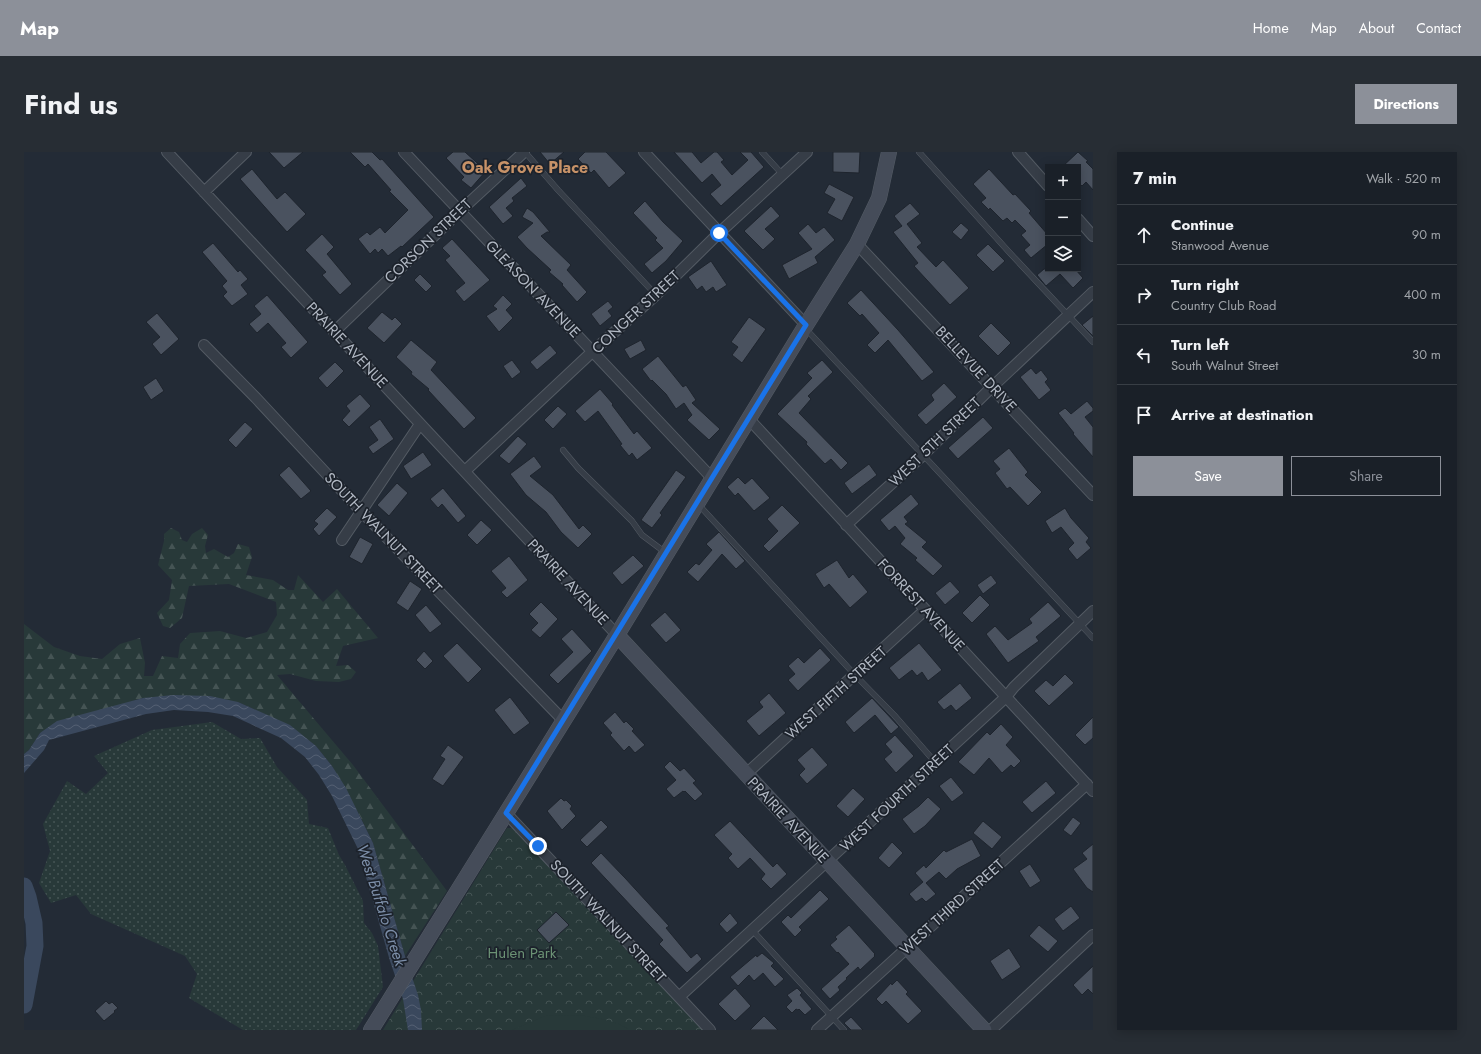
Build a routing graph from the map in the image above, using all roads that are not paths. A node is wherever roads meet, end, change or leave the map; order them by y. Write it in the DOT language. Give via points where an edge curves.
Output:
graph roads {
  1 [pos="167,152"];
  2 [pos="246,152"];
  3 [pos="404,152"];
  4 [pos="524,152"];
  5 [pos="644,152"];
  6 [pos="762,152"];
  7 [pos="807,152"];
  8 [pos="889,152"];
  9 [pos="919,152"];
  10 [pos="1018,152"];
  11 [pos="783,175"];
  12 [pos="1045,183"];
  13 [pos="204,192"];
  14 [pos="459,212"];
  15 [pos="1081,222"];
  16 [pos="719,233"];
  17 [pos="1093,236"];
  18 [pos="857,244"];
  19 [pos="1093,292"];
  20 [pos="656,295"];
  21 [pos="1068,315"];
  22 [pos="805,326"];
  23 [pos="334,332"];
  24 [pos="1093,342"];
  25 [pos="204,345"];
  26 [pos="592,352"];
  27 [pos="992,387"];
  28 [pos="749,419"];
  29 [pos="420,424"];
  30 [pos="563,450"];
  31 [pos="922,456"];
  32 [pos="465,471"];
  33 [pos="712,478"];
  34 [pos="1093,495"];
  35 [pos="697,503"];
  36 [pos="361,511"];
  37 [pos="846,525"];
  38 [pos="342,540"];
  39 [pos="667,553"];
  40 [pos="925,610"];
  41 [pos="1093,611"];
  42 [pos="1079,624"];
  43 [pos="617,635"];
  44 [pos="1093,638"];
  45 [pos="855,675"];
  46 [pos="1006,697"];
  47 [pos="563,720"];
  48 [pos="935,762"];
  49 [pos="746,775"];
  50 [pos="1090,787"];
  51 [pos="506,813"];
  52 [pos="827,861"];
  53 [pos="752,930"];
  54 [pos="1093,935"];
  55 [pos="906,948"];
  56 [pos="679,997"];
  57 [pos="832,1016"];
  58 [pos="371,1030"];
  59 [pos="710,1030"];
  60 [pos="817,1030"];
  61 [pos="844,1030"];
  62 [pos="984,1030"];
  63 [pos="992,1030"];
  1 -- 13 [label="street, PRAIRIE AVENUE"];
  2 -- 13 [label="street"];
  3 -- 14 [label="street, GLEASON AVENUE"];
  4 -- 14 [label="street, CORSON STREET"];
  4 -- 20 [label="lane"];
  5 -- 16 [label="street"];
  6 -- 11 [label="lane"];
  7 -- 11 [label="street, CONGER STREET"];
  8 -- 18 [label="main road" via="878,198"];
  9 -- 21 [label="lane"];
  10 -- 12 [label="street"];
  11 -- 16 [label="street, CONGER STREET"];
  13 -- 23 [label="street, PRAIRIE AVENUE"];
  14 -- 23 [label="street, CORSON STREET"];
  14 -- 26 [label="street, GLEASON AVENUE"];
  15 -- 17 [label="street"];
  16 -- 20 [label="street, CONGER STREET"];
  16 -- 22 [label="street"];
  18 -- 22 [label="main road"];
  18 -- 27 [label="street, BELLEVUE DRIVE"];
  19 -- 21 [label="street, WEST 5TH STREET"];
  20 -- 26 [label="street, CONGER STREET"];
  21 -- 24 [label="lane"];
  21 -- 27 [label="street, WEST 5TH STREET"];
  22 -- 28 [label="main road"];
  22 -- 31 [label="lane"];
  23 -- 29 [label="street, PRAIRIE AVENUE"];
  25 -- 36 [label="street, SOUTH WALNUT STREET"];
  26 -- 32 [label="street, CONGER STREET"];
  26 -- 33 [label="street, GLEASON AVENUE"];
  27 -- 31 [label="street, WEST 5TH STREET"];
  27 -- 34 [label="street, BELLEVUE DRIVE"];
  28 -- 33 [label="main road"];
  28 -- 37 [label="street, FORREST AVENUE"];
  29 -- 32 [label="street, PRAIRIE AVENUE"];
  29 -- 36 [label="street"];
  30 -- 39 [label="lane" via="632,521 642,535"];
  31 -- 37 [label="street, WEST 5TH STREET"];
  31 -- 42 [label="lane"];
  32 -- 43 [label="street, PRAIRIE AVENUE"];
  33 -- 35 [label="main road"];
  35 -- 39 [label="main road"];
  35 -- 45 [label="lane"];
  36 -- 38 [label="street"];
  36 -- 47 [label="street, SOUTH WALNUT STREET"];
  37 -- 40 [label="street, FORREST AVENUE"];
  39 -- 43 [label="main road"];
  40 -- 45 [label="street, WEST FIFTH STREET"];
  40 -- 46 [label="street, FORREST AVENUE"];
  41 -- 42 [label="street, WEST FOURTH STREET"];
  42 -- 44 [label="lane"];
  42 -- 46 [label="street, WEST FOURTH STREET" via="1014,686"];
  43 -- 47 [label="main road"];
  43 -- 49 [label="main road, PRAIRIE AVENUE"];
  45 -- 48 [label="lane"];
  45 -- 49 [label="street, WEST FIFTH STREET"];
  46 -- 48 [label="street, WEST FOURTH STREET"];
  46 -- 50 [label="street, FORREST AVENUE"];
  47 -- 51 [label="main road"];
  48 -- 52 [label="street, WEST FOURTH STREET"];
  49 -- 52 [label="main road, PRAIRIE AVENUE"];
  50 -- 55 [label="street, WEST THIRD STREET"];
  51 -- 56 [label="street, SOUTH WALNUT STREET"];
  51 -- 58 [label="main road"];
  52 -- 53 [label="street, WEST FOURTH STREET"];
  52 -- 55 [label="main road, PRAIRIE AVENUE"];
  53 -- 56 [label="street, WEST FOURTH STREET"];
  53 -- 57 [label="lane"];
  54 -- 63 [label="street"];
  55 -- 57 [label="street, WEST THIRD STREET"];
  55 -- 62 [label="main road, PRAIRIE AVENUE"];
  56 -- 59 [label="street, SOUTH WALNUT STREET"];
  57 -- 60 [label="street, WEST THIRD STREET"];
  57 -- 61 [label="lane"];
}
